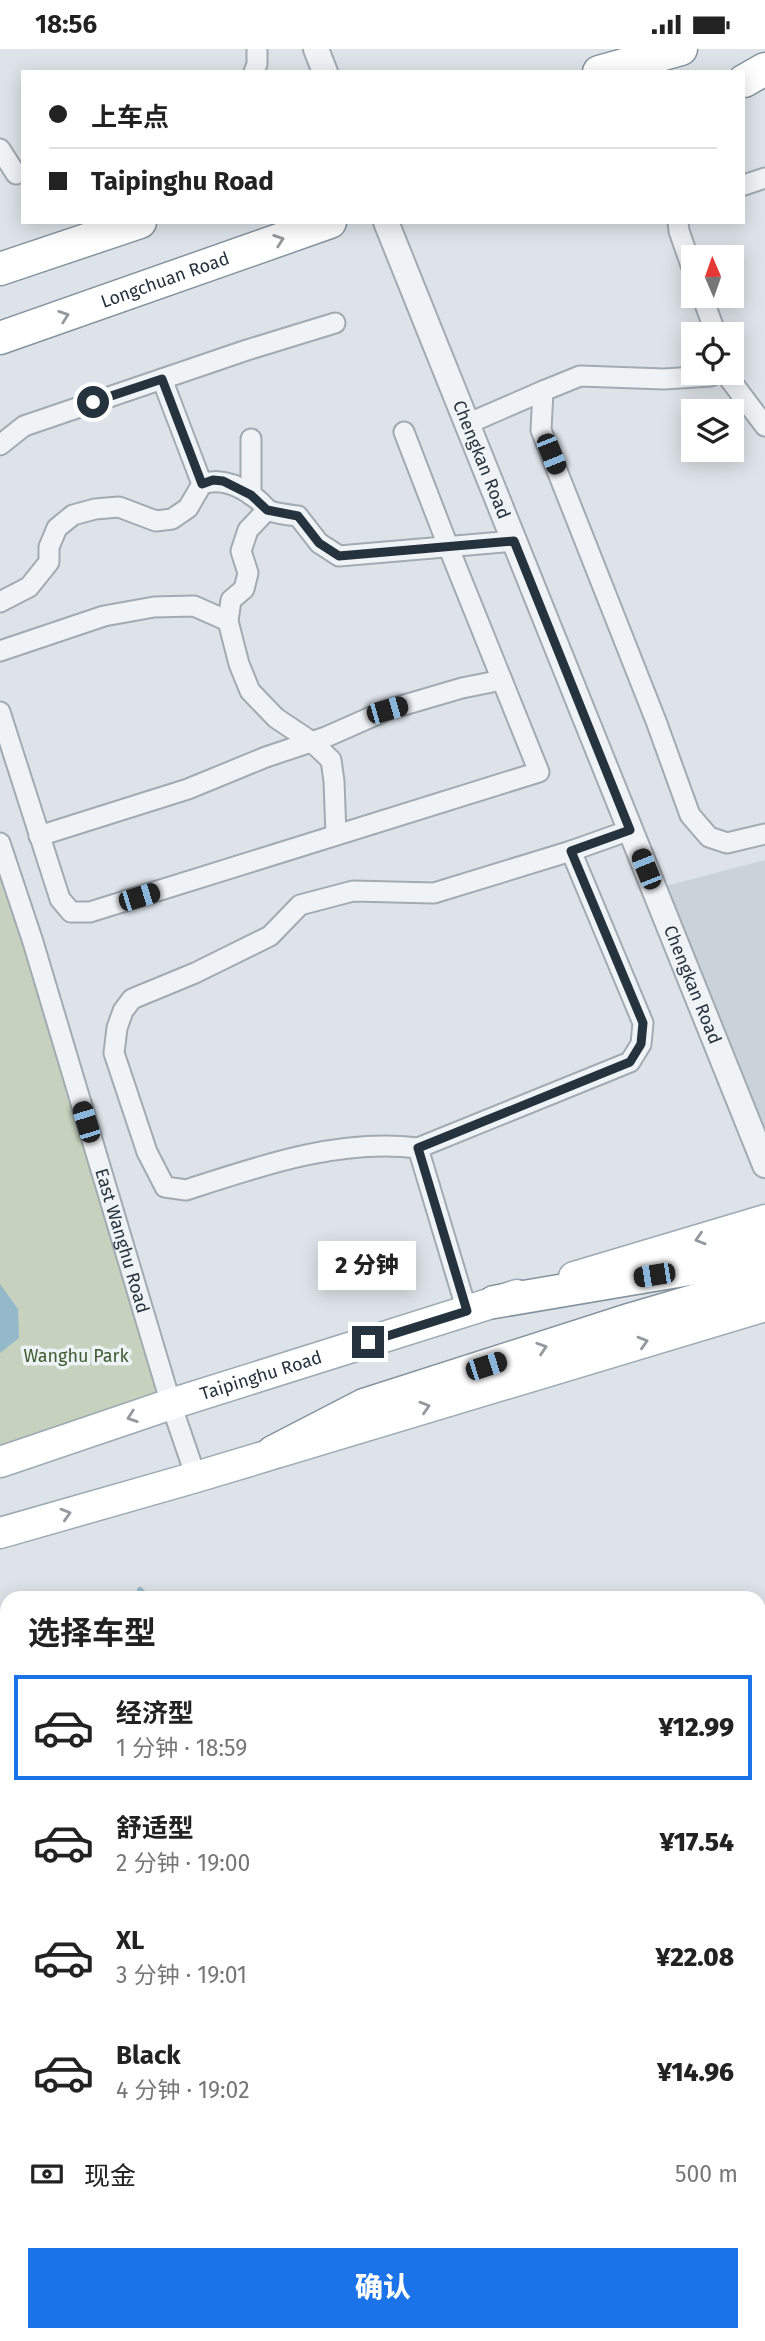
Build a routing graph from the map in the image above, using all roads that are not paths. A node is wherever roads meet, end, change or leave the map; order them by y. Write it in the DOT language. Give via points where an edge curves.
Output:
graph roads {
  1 [pos="257,49"];
  2 [pos="316,49"];
  3 [pos="681,49"];
  4 [pos="645,55"];
  5 [pos="765,69"];
  6 [pos="255,70"];
  7 [pos="324,70"];
  8 [pos="604,70"];
  9 [pos="745,80"];
  10 [pos="765,84"];
  11 [pos="745,91"];
  12 [pos="0,149"];
  13 [pos="13,175"];
  14 [pos="765,179"];
  15 [pos="745,185"];
  16 [pos="134,224"];
  17 [pos="324,224"];
  18 [pos="387,224"];
  19 [pos="678,224"];
  20 [pos="683,245"];
  21 [pos="0,269"];
  22 [pos="335,323"];
  23 [pos="0,338"];
  24 [pos="681,378"];
  25 [pos="162,379"];
  26 [pos="734,385"];
  27 [pos="543,391"];
  28 [pos="467,424"];
  29 [pos="765,426"];
  30 [pos="404,432"];
  31 [pos="251,439"];
  32 [pos="0,445"];
  33 [pos="202,484"];
  34 [pos="251,495"];
  35 [pos="267,510"];
  36 [pos="514,541"];
  37 [pos="448,546"];
  38 [pos="0,602"];
  39 [pos="228,621"];
  40 [pos="0,651"];
  41 [pos="502,680"];
  42 [pos="0,712"];
  43 [pos="312,742"];
  44 [pos="630,830"];
  45 [pos="765,834"];
  46 [pos="336,835"];
  47 [pos="39,836"];
  48 [pos="0,843"];
  49 [pos="571,851"];
  50 [pos="418,1148"];
  51 [pos="765,1165"];
  52 [pos="765,1220"];
  53 [pos="762,1273"];
  54 [pos="480,1306"];
  55 [pos="171,1404"];
  56 [pos="273,1452"];
  57 [pos="0,1462"];
  58 [pos="196,1477"];
  59 [pos="0,1533"];
  1 -- 6 [label="street"];
  2 -- 7 [label="street"];
  3 -- 4 [label="highway"];
  4 -- 8 [label="highway"];
  5 -- 9 [label="highway"];
  10 -- 11 [label="main road"];
  12 -- 13 [label="street"];
  14 -- 15 [label="street"];
  16 -- 21 [label="highway"];
  23 -- 17 [label="highway, Longchuan Road, one-way"];
  18 -- 28 [label="street, Chengkan Road"];
  19 -- 20 [label="street"];
  22 -- 25 [label="street"];
  24 -- 27 [label="street" via="580,376"];
  25 -- 32 [label="street" via="24,426"];
  25 -- 33 [label="street"];
  26 -- 29 [label="street"];
  27 -- 28 [label="street"];
  27 -- 45 [label="street" via="541,430 690,815 709,837 727,843"];
  28 -- 36 [label="street, Chengkan Road"];
  30 -- 37 [label="street"];
  31 -- 34 [label="street"];
  33 -- 34 [label="street" via="223,481"];
  33 -- 38 [label="street" via="188,508 172,519 156,521 120,507 73,516 57,529 49,547 49,562 29,587"];
  34 -- 35 [label="street"];
  35 -- 37 [label="street" via="298,516 319,543 339,556"];
  35 -- 39 [label="street" via="248,530 241,551 248,573 244,589 231,600"];
  36 -- 37 [label="street"];
  36 -- 44 [label="street, Chengkan Road"];
  37 -- 41 [label="street"];
  39 -- 40 [label="street" via="194,606 154,607 104,616"];
  39 -- 43 [label="street" via="250,691 276,718"];
  41 -- 43 [label="street" via="387,710"];
  41 -- 46 [label="street" via="539,772"];
  42 -- 47 [label="street"];
  43 -- 46 [label="street" via="331,760"];
  43 -- 47 [label="street" via="188,789"];
  44 -- 49 [label="street"];
  44 -- 51 [label="street, Chengkan Road"];
  46 -- 47 [label="street" via="90,912 71,912 60,899"];
  48 -- 55 [label="street, East Wanghu Road"];
  49 -- 50 [label="street" via="643,1023 641,1044 630,1062"];
  49 -- 50 [label="street" via="434,893 354,891 300,905 270,936 132,999 123,1011 114,1053 147,1151 165,1187 186,1190 358,1146"];
  50 -- 54 [label="street"];
  52 -- 54 [label="main road, Taipinghu Road, one-way"];
  53 -- 54 [label="highway" via="707,1266"];
  56 -- 53 [label="highway, one-way" via="364,1405"];
  54 -- 55 [label="main road, Taipinghu Road"];
  55 -- 57 [label="main road, Taipinghu Road, one-way"];
  55 -- 58 [label="street, East Wanghu Road"];
  56 -- 58 [label="main road"];
  59 -- 58 [label="main road, one-way"];
}
